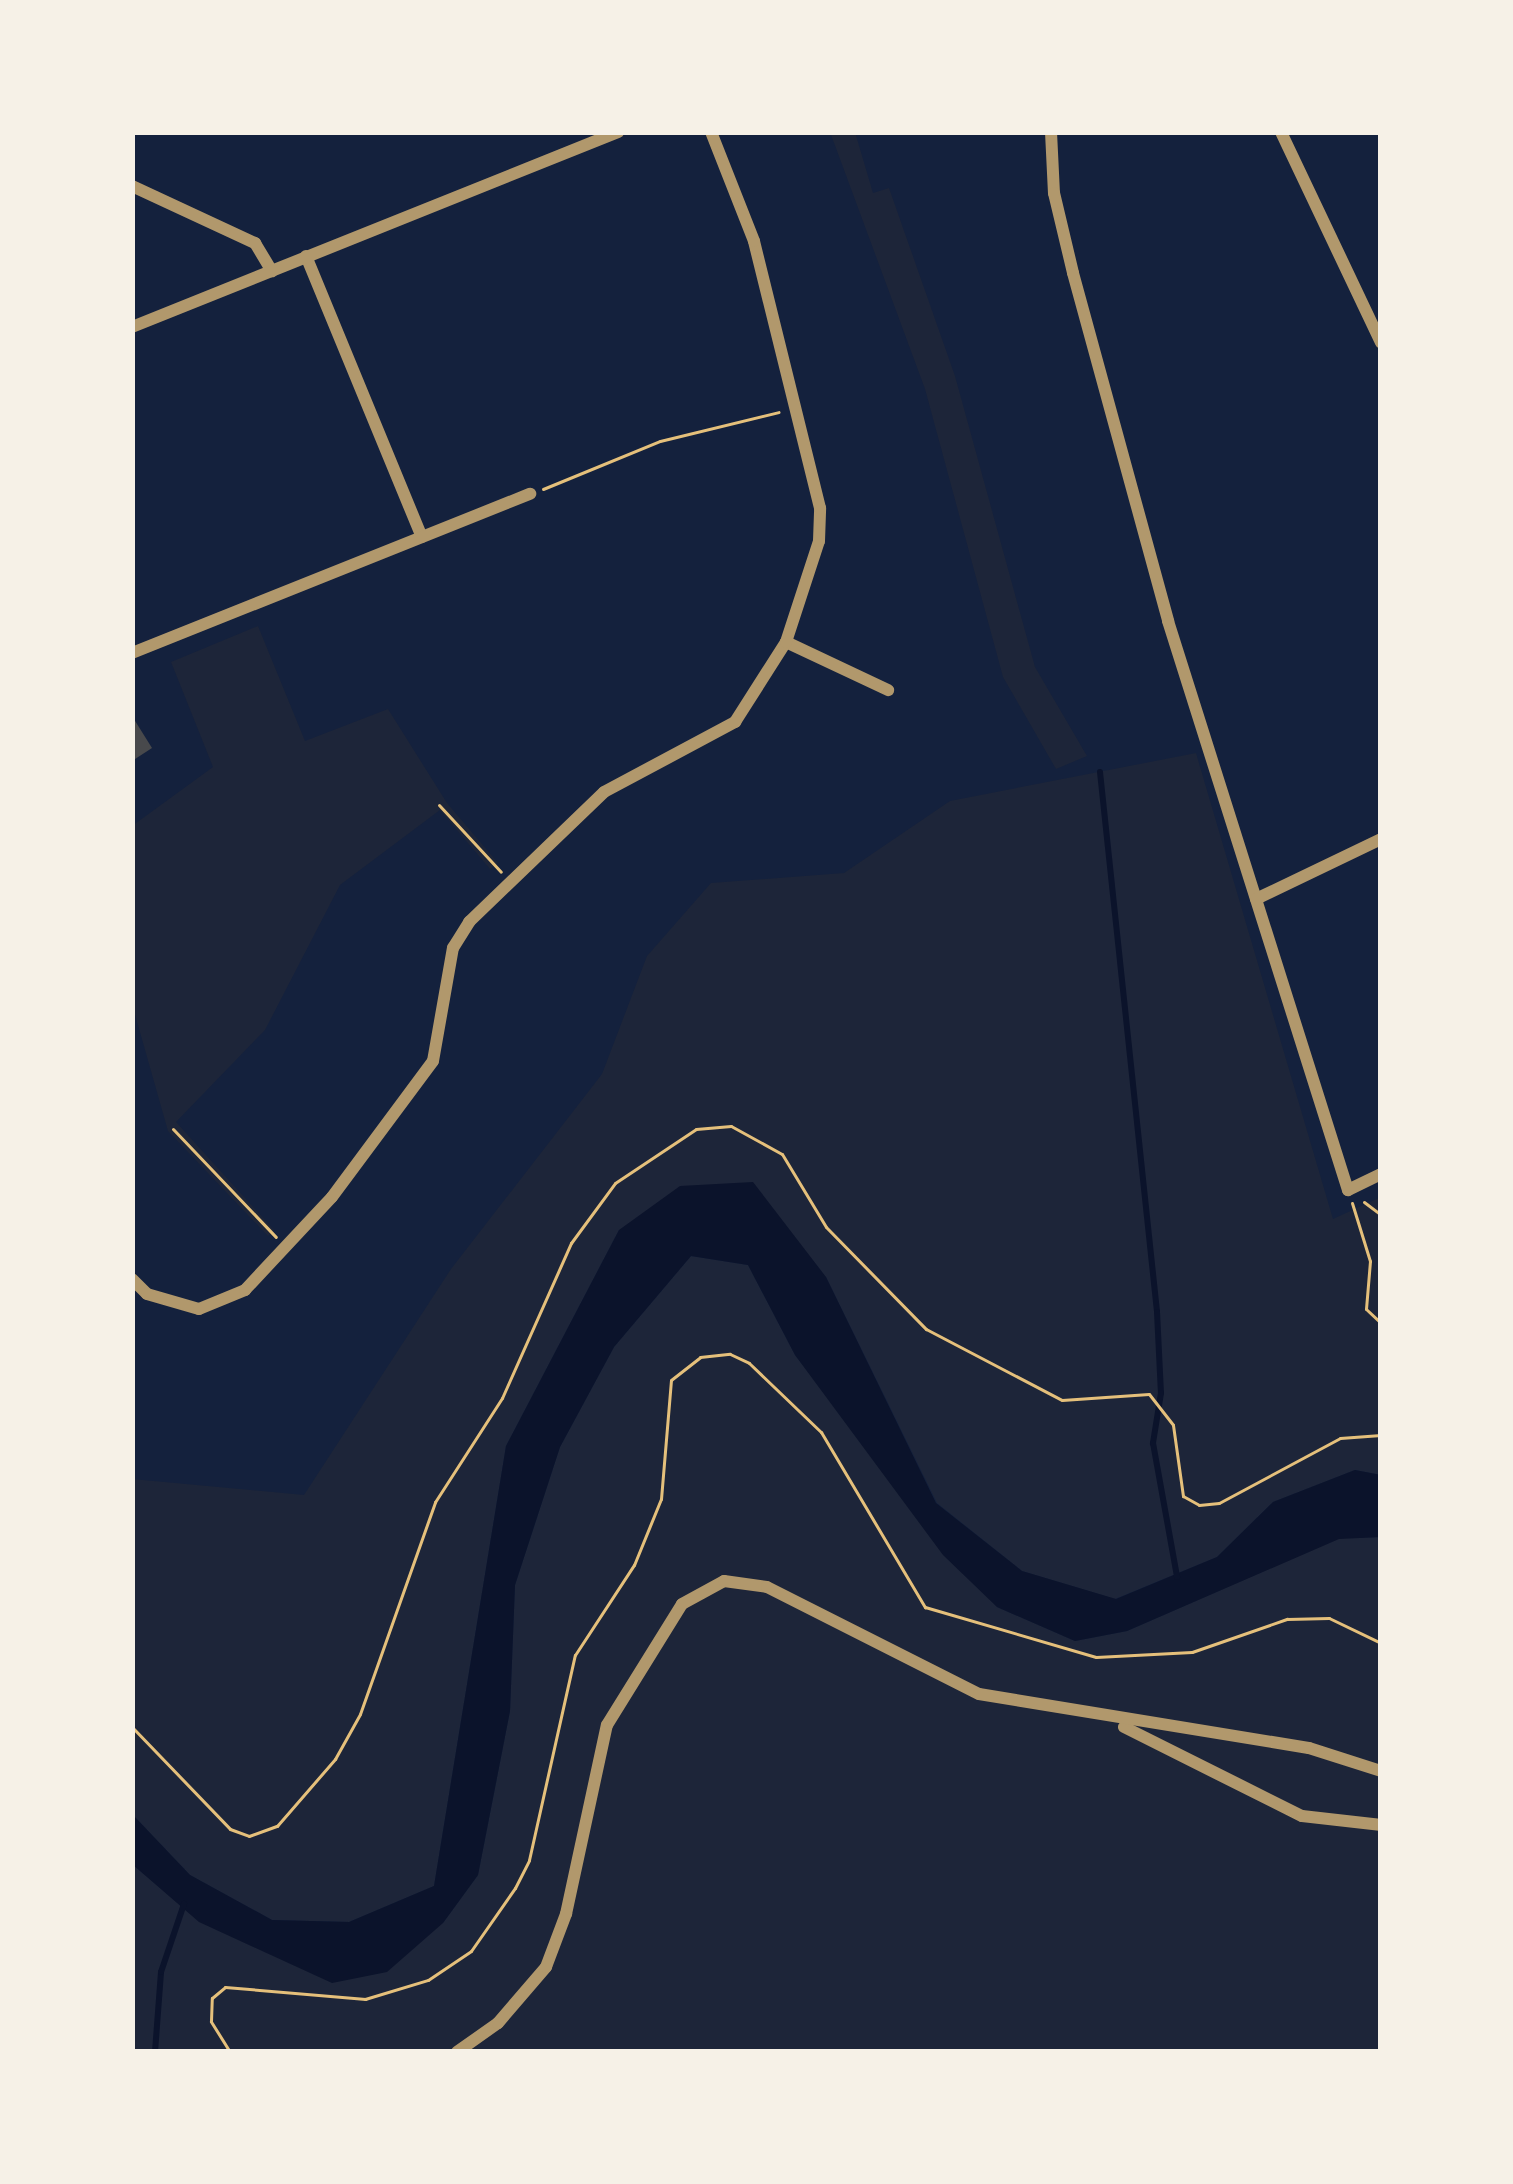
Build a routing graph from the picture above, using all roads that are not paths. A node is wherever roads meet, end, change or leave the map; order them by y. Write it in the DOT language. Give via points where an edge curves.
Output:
graph roads {
  1 [pos="618,132"];
  2 [pos="711,132"];
  3 [pos="1051,132"];
  4 [pos="1281,132"];
  5 [pos="132,186"];
  6 [pos="306,256"];
  7 [pos="272,271"];
  8 [pos="132,327"];
  9 [pos="1381,343"];
  10 [pos="530,494"];
  11 [pos="422,537"];
  12 [pos="786,642"];
  13 [pos="132,652"];
  14 [pos="888,690"];
  15 [pos="1381,839"];
  16 [pos="1256,898"];
  17 [pos="1381,1174"];
  18 [pos="132,1279"];
  19 [pos="1112,1721"];
  20 [pos="1381,1771"];
  21 [pos="1381,1825"];
  22 [pos="457,2052"];
  1 -- 6 [label="street"];
  2 -- 12 [label="street" via="754,241 820,524"];
  3 -- 16 [label="street" via="1054,193 1073,273 1168,621"];
  4 -- 9 [label="street"];
  5 -- 7 [label="street" via="255,242"];
  6 -- 7 [label="street"];
  6 -- 11 [label="street"];
  7 -- 8 [label="street"];
  10 -- 11 [label="street"];
  11 -- 13 [label="street"];
  12 -- 14 [label="street"];
  12 -- 18 [label="street" via="735,722 604,792 453,948 433,1061 245,1290 199,1309 147,1294"];
  15 -- 16 [label="street"];
  16 -- 17 [label="street" via="1348,1190"];
  19 -- 20 [label="street" via="1270,1741"];
  19 -- 21 [label="street" via="1302,1816"];
  19 -- 22 [label="street" via="965,1689 767,1587 709,1586 669,1621 607,1724 566,1914 546,1967 498,2023"];
}
